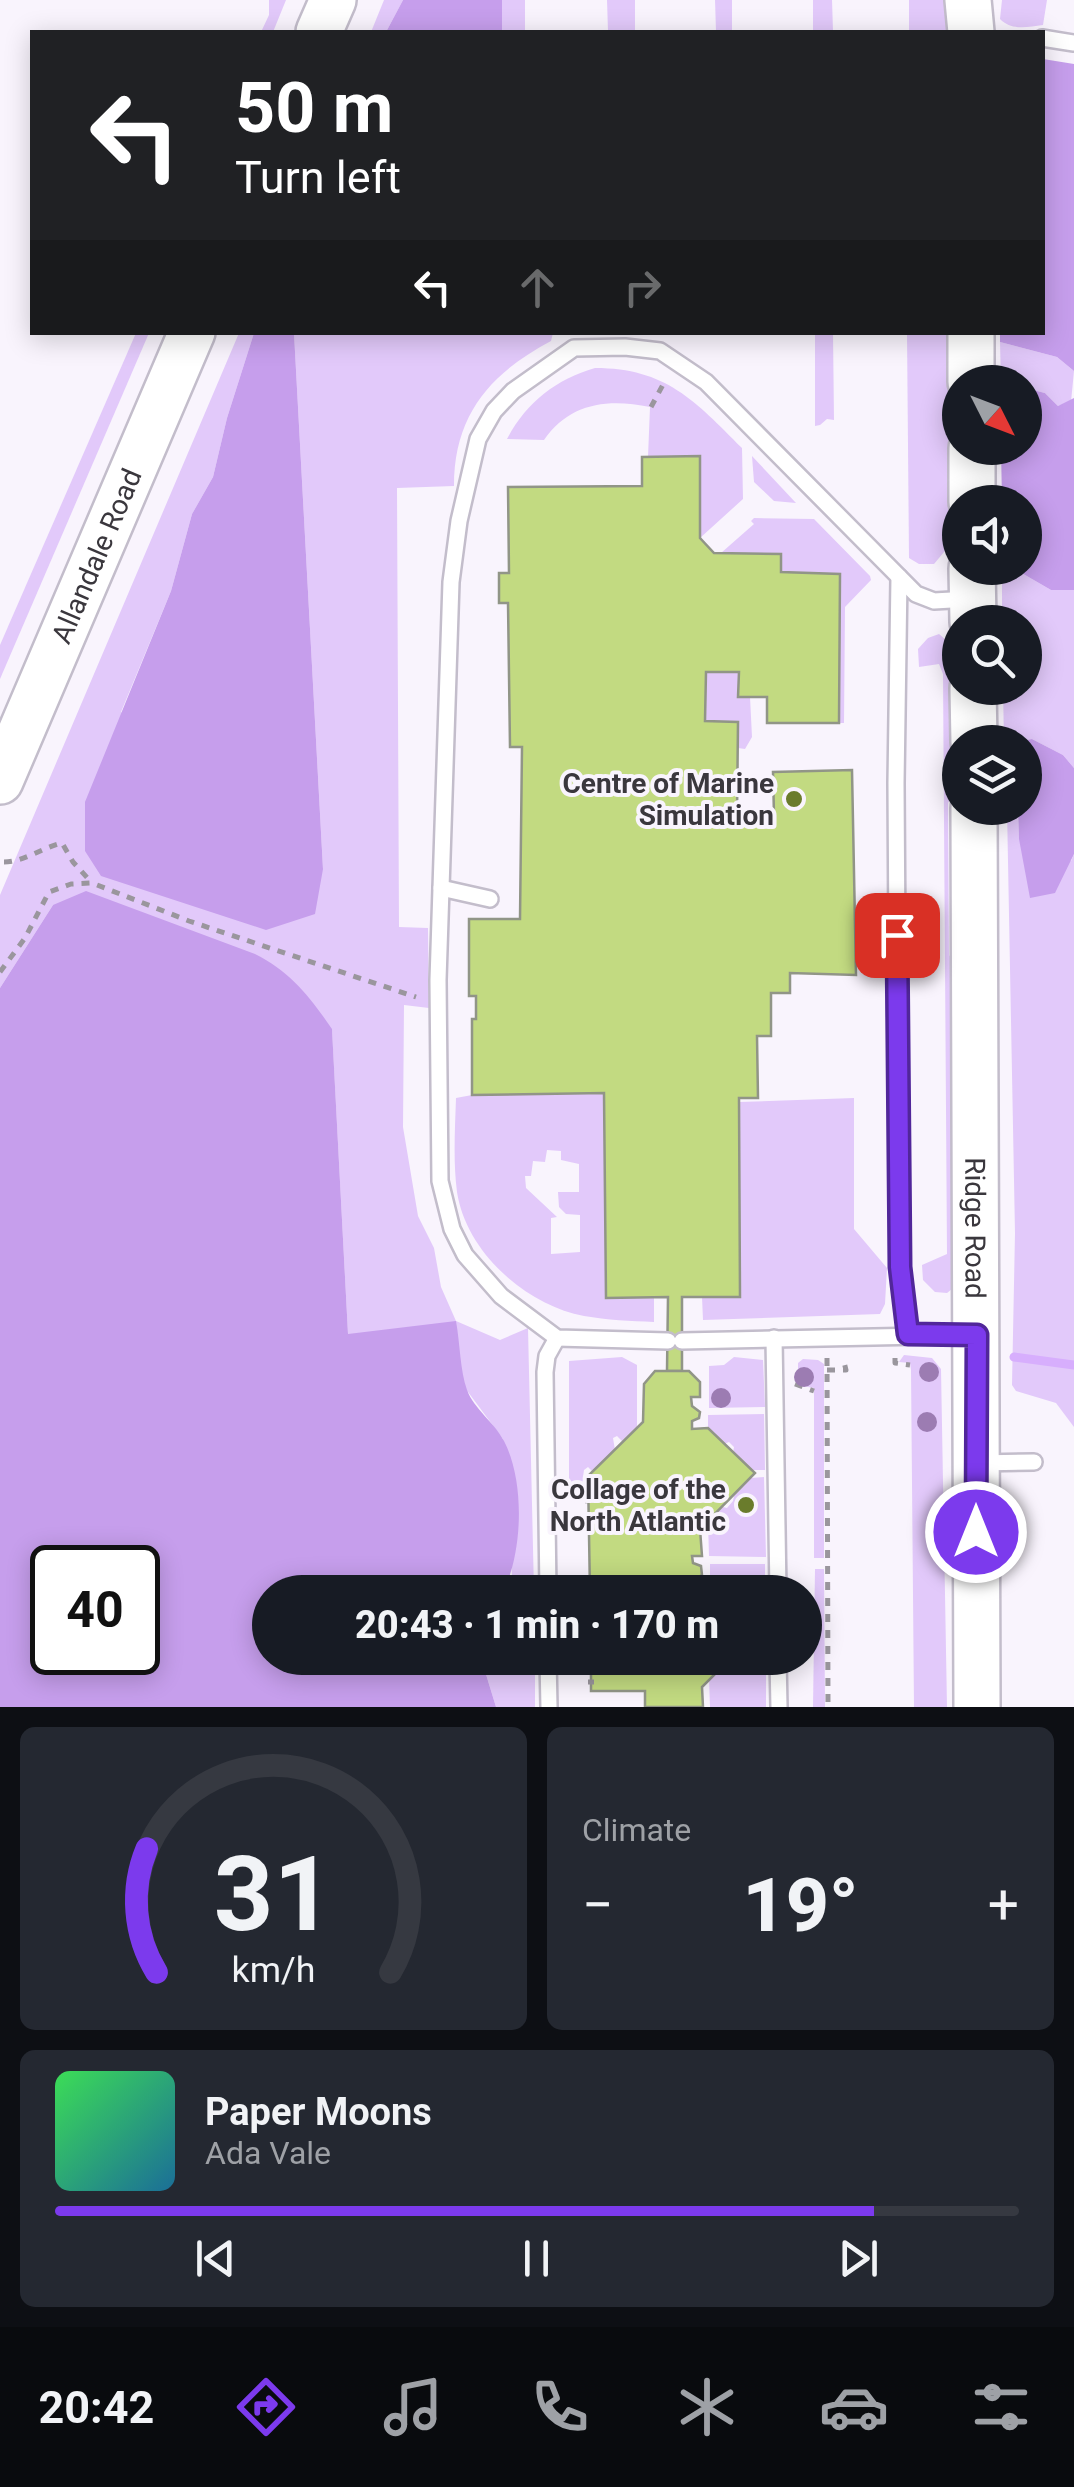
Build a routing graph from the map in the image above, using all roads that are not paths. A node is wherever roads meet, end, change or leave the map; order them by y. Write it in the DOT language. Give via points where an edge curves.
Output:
graph roads {
  1 [pos="332,0"];
  2 [pos="968,0"];
  3 [pos="321,30"];
  4 [pos="971,30"];
  5 [pos="1045,38"];
  6 [pos="1074,42"];
  7 [pos="191,335"];
  8 [pos="971,335"];
  9 [pos="971,365"];
  10 [pos="899,576"];
  11 [pos="973,596"];
  12 [pos="0,781"];
  13 [pos="974,825"];
  14 [pos="440,888"];
  15 [pos="490,899"];
  16 [pos="908,1334"];
  17 [pos="977,1335"];
  18 [pos="557,1338"];
  19 [pos="774,1338"];
  20 [pos="1034,1462"];
  21 [pos="976,1463"];
  22 [pos="548,1575"];
  23 [pos="778,1575"];
  24 [pos="548,1675"];
  25 [pos="778,1675"];
  26 [pos="549,1707"];
  27 [pos="779,1707"];
  28 [pos="977,1707"];
  1 -- 3 [label="street"];
  2 -- 4 [label="street"];
  5 -- 6 [label="lane"];
  7 -- 12 [label="street, Allandale Road"];
  8 -- 9 [label="street"];
  10 -- 11 [label="lane" via="934,601"];
  10 -- 14 [label="lane" via="706,382 660,351 574,348 538,372 494,411 478,439 460,521 451,582"];
  10 -- 16 [label="lane" via="900,1267"];
  13 -- 17 [label="street, Ridge Road"];
  14 -- 15 [label="lane"];
  14 -- 18 [label="lane" via="440,1181 452,1229 481,1276"];
  16 -- 17 [label="lane"];
  16 -- 19 [label="lane"];
  17 -- 21 [label="street, Ridge Road"];
  18 -- 19 [label="lane"];
  18 -- 22 [label="lane" via="545,1372"];
  19 -- 23 [label="lane"];
  20 -- 21 [label="lane"];
  21 -- 28 [label="street, Ridge Road"];
  24 -- 26 [label="lane"];
  25 -- 27 [label="lane"];
}
